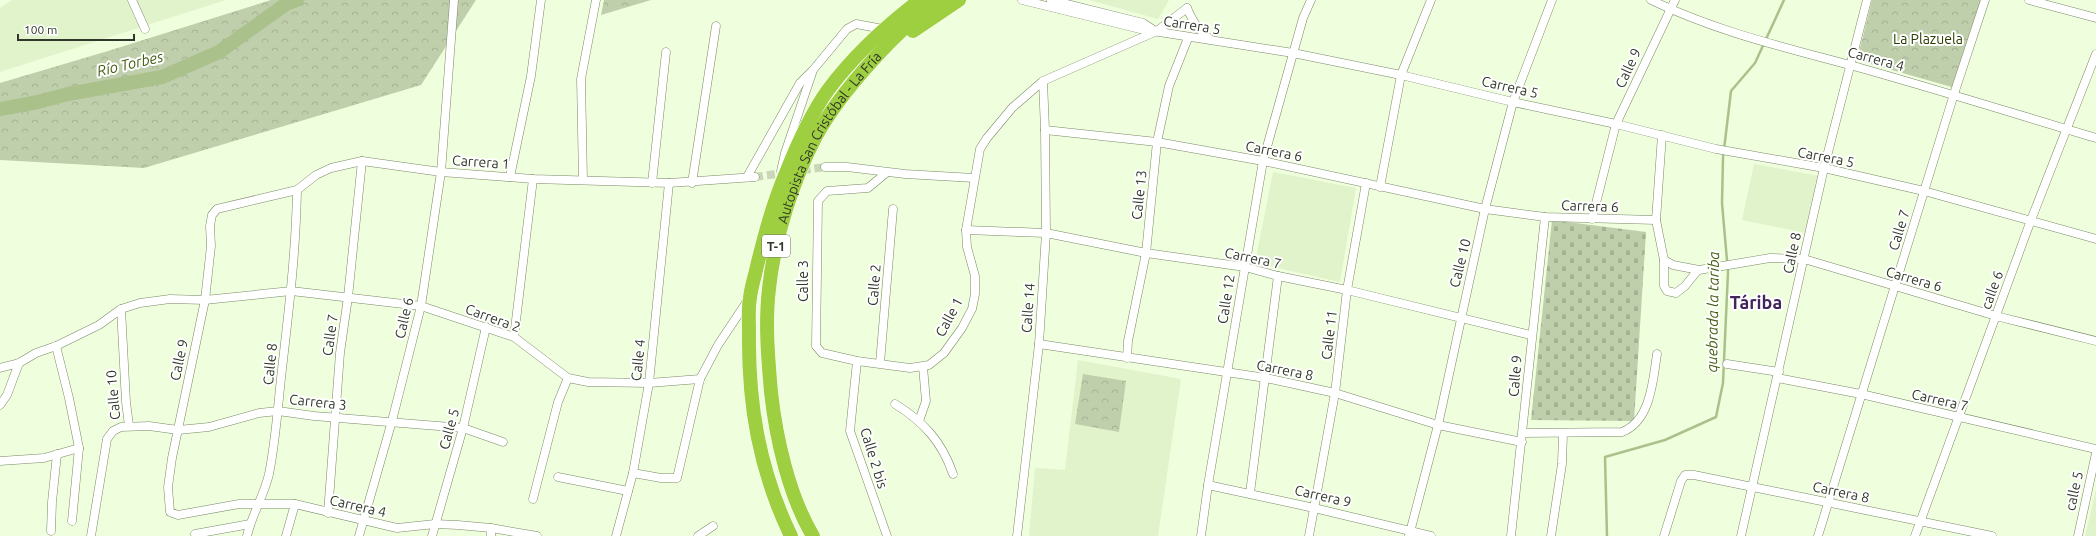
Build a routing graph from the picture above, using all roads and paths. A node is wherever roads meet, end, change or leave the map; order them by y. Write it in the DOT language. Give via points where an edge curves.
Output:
graph roads {
  1 [pos="132,0"];
  2 [pos="454,0"];
  3 [pos="541,0"];
  4 [pos="596,0"];
  5 [pos="960,0"];
  6 [pos="1022,0"];
  7 [pos="1051,0"];
  8 [pos="1311,0"];
  9 [pos="1431,0"];
  10 [pos="1552,0"];
  11 [pos="1651,0"];
  12 [pos="1674,0"];
  13 [pos="1867,0"];
  14 [pos="1985,0"];
  15 [pos="2028,0"];
  16 [pos="917,2"];
  17 [pos="940,4"];
  18 [pos="1188,4"];
  19 [pos="1670,9"];
  20 [pos="2096,18"];
  21 [pos="716,26"];
  22 [pos="146,29"];
  23 [pos="883,29"];
  24 [pos="1157,31"];
  25 [pos="1188,38"];
  26 [pos="1213,41"];
  27 [pos="666,52"];
  28 [pos="1293,53"];
  29 [pos="2096,54"];
  30 [pos="1851,65"];
  31 [pos="813,70"];
  32 [pos="1401,75"];
  33 [pos="1043,81"];
  34 [pos="1954,94"];
  35 [pos="1512,102"];
  36 [pos="1616,124"];
  37 [pos="2066,129"];
  38 [pos="1045,130"];
  39 [pos="1662,135"];
  40 [pos="2096,138"];
  41 [pos="1157,142"];
  42 [pos="362,161"];
  43 [pos="1263,161"];
  44 [pos="824,167"];
  45 [pos="1824,168"];
  46 [pos="441,172"];
  47 [pos="886,173"];
  48 [pos="510,177"];
  49 [pos="974,178"];
  50 [pos="534,179"];
  51 [pos="583,180"];
  52 [pos="652,183"];
  53 [pos="669,183"];
  54 [pos="692,183"];
  55 [pos="1366,183"];
  56 [pos="1380,187"];
  57 [pos="298,190"];
  58 [pos="1924,191"];
  59 [pos="776,198"];
  60 [pos="216,209"];
  61 [pos="893,209"];
  62 [pos="1485,209"];
  63 [pos="1545,218"];
  64 [pos="1592,219"];
  65 [pos="1656,220"];
  66 [pos="2031,220"];
  67 [pos="966,230"];
  68 [pos="1046,233"];
  69 [pos="2096,239"];
  70 [pos="1146,253"];
  71 [pos="1804,259"];
  72 [pos="1664,260"];
  73 [pos="1245,267"];
  74 [pos="1698,270"];
  75 [pos="1278,276"];
  76 [pos="1895,287"];
  77 [pos="1348,290"];
  78 [pos="291,291"];
  79 [pos="348,297"];
  80 [pos="750,298"];
  81 [pos="206,300"];
  82 [pos="421,306"];
  83 [pos="121,309"];
  84 [pos="1996,316"];
  85 [pos="1460,319"];
  86 [pos="486,327"];
  87 [pos="1531,335"];
  88 [pos="514,337"];
  89 [pos="2096,341"];
  90 [pos="1039,344"];
  91 [pos="56,346"];
  92 [pos="1657,354"];
  93 [pos="1127,358"];
  94 [pos="857,361"];
  95 [pos="19,363"];
  96 [pos="880,363"];
  97 [pos="1727,364"];
  98 [pos="923,367"];
  99 [pos="0,368"];
  100 [pos="1228,373"];
  101 [pos="1778,375"];
  102 [pos="568,378"];
  103 [pos="1266,378"];
  104 [pos="700,379"];
  105 [pos="650,383"];
  106 [pos="1335,393"];
  107 [pos="1861,394"];
  108 [pos="895,404"];
  109 [pos="0,405"];
  110 [pos="278,411"];
  111 [pos="1958,417"];
  112 [pos="334,418"];
  113 [pos="392,421"];
  114 [pos="919,421"];
  115 [pos="1438,425"];
  116 [pos="129,426"];
  117 [pos="463,428"];
  118 [pos="178,430"];
  119 [pos="1523,433"];
  120 [pos="1563,433"];
  121 [pos="503,442"];
  122 [pos="1522,442"];
  123 [pos="79,448"];
  124 [pos="2096,449"];
  125 [pos="2096,452"];
  126 [pos="57,454"];
  127 [pos="0,461"];
  128 [pos="633,473"];
  129 [pos="953,474"];
  130 [pos="558,476"];
  131 [pos="1208,485"];
  132 [pos="1752,486"];
  133 [pos="628,491"];
  134 [pos="1250,493"];
  135 [pos="533,499"];
  136 [pos="1828,502"];
  137 [pos="260,503"];
  138 [pos="295,504"];
  139 [pos="1314,508"];
  140 [pos="328,513"];
  141 [pos="174,514"];
  142 [pos="72,521"];
  143 [pos="364,521"];
  144 [pos="1920,522"];
  145 [pos="250,524"];
  146 [pos="435,524"];
  147 [pos="713,526"];
  148 [pos="51,531"];
  149 [pos="491,532"];
  150 [pos="1409,533"];
  151 [pos="195,534"];
  152 [pos="91,536"];
  153 [pos="247,536"];
  154 [pos="286,536"];
  155 [pos="359,536"];
  156 [pos="432,536"];
  157 [pos="537,536"];
  158 [pos="616,536"];
  159 [pos="698,536"];
  160 [pos="790,536"];
  161 [pos="814,536"];
  162 [pos="887,536"];
  163 [pos="1017,536"];
  164 [pos="1201,536"];
  165 [pos="1309,536"];
  166 [pos="1431,536"];
  167 [pos="1511,536"];
  168 [pos="1551,536"];
  169 [pos="1664,536"];
  170 [pos="1741,536"];
  171 [pos="1818,536"];
  172 [pos="1915,536"];
  173 [pos="1992,536"];
  174 [pos="2078,536"];
  1 -- 22 [label="street"];
  2 -- 46 [label="street, Calle 6"];
  3 -- 48 [label="street" via="531,76"];
  4 -- 51 [label="street" via="581,78"];
  5 -- 17 [label="highway"];
  6 -- 24 [label="street"];
  7 -- 24 [label="street" via="1143,23"];
  8 -- 28 [label="street, Calle 12"];
  9 -- 32 [label="street"];
  10 -- 35 [label="street, Calle 10"];
  11 -- 19 [label="street, Carrera 4"];
  12 -- 19 [label="street, Calle 9"];
  13 -- 30 [label="street, Calle 8"];
  14 -- 34 [label="street, Calle 7"];
  15 -- 20 [label="street"];
  16 -- 23 [label="highway, Autopista San Cristóbal - La Fría / T-1"];
  17 -- 161 [label="highway, Autopista San Cristóbal - La Fría / T-1" via="912,32 894,38 827,119 797,179 787,207 772,268 769,289 768,361 776,428 791,484"];
  18 -- 24 [label="street"];
  18 -- 26 [label="street" via="1197,27"];
  19 -- 30 [label="street, Carrera 4" via="1758,41"];
  19 -- 36 [label="street, Calle 9"];
  21 -- 54 [label="street"];
  23 -- 31 [label="street" via="856,24 846,29"];
  23 -- 59 [label="highway, Autopista San Cristóbal - La Fría / T-1" via="828,91 805,130"];
  24 -- 25 [label="street, Carrera 5"];
  24 -- 33 [label="street, Carrera 5"];
  25 -- 26 [label="street, Carrera 5"];
  25 -- 41 [label="street, Calle 13" via="1169,86"];
  26 -- 28 [label="street, Carrera 5"];
  27 -- 52 [label="street"];
  28 -- 32 [label="street, Carrera 5"];
  28 -- 43 [label="street, Calle 12"];
  29 -- 37 [label="street, calle 6"];
  30 -- 34 [label="street, Carrera 4"];
  30 -- 45 [label="street, Calle 8"];
  31 -- 54 [label="street, Carrera 1" via="800,83 751,177"];
  31 -- 59 [label="street" via="785,153"];
  32 -- 35 [label="street, Carrera 5"];
  32 -- 56 [label="street"];
  33 -- 38 [label="street, Calle 14"];
  33 -- 49 [label="street, Carrera 5" via="1012,108 987,138 980,149"];
  34 -- 37 [label="street, Carrera 4"];
  34 -- 58 [label="street, Calle 7"];
  35 -- 36 [label="street, Carrera 5"];
  35 -- 62 [label="street, Calle 10"];
  36 -- 39 [label="street, Carrera 5"];
  36 -- 64 [label="street, Calle 9"];
  37 -- 40 [label="street, Carrera 4"];
  37 -- 66 [label="street, calle 6"];
  38 -- 41 [label="street, Carrera 6"];
  38 -- 68 [label="street, Calle 14"];
  39 -- 45 [label="street, Carrera 5" via="1729,152"];
  39 -- 65 [label="street"];
  41 -- 43 [label="street, Carrera 6"];
  41 -- 70 [label="street, Calle 13"];
  42 -- 46 [label="street, Carrera 1"];
  42 -- 57 [label="street, Carrera 1" via="331,168 316,175"];
  42 -- 79 [label="street, Calle 7"];
  43 -- 55 [label="street, Carrera 6"];
  43 -- 73 [label="street, Calle 12"];
  44 -- 47 [label="street" via="847,167"];
  45 -- 58 [label="street, Carrera 5"];
  45 -- 71 [label="street, Calle 8"];
  46 -- 48 [label="street, Carrera 1"];
  46 -- 82 [label="street, Calle 6"];
  47 -- 49 [label="street"];
  47 -- 94 [label="street, Calle 3" via="868,188 827,192 818,201 817,207 816,346 822,354"];
  48 -- 50 [label="street, Carrera 1"];
  49 -- 67 [label="street, Calle 1"];
  50 -- 51 [label="street, Carrera 1"];
  50 -- 88 [label="street"];
  51 -- 52 [label="street, Carrera 1"];
  52 -- 53 [label="street, Carrera 1"];
  53 -- 54 [label="street, Carrera 1"];
  53 -- 105 [label="street, Calle 4"];
  55 -- 56 [label="street, Carrera 6"];
  55 -- 77 [label="street, Calle 11"];
  56 -- 62 [label="street, Carrera 6"];
  57 -- 60 [label="street, Carrera 1"];
  57 -- 78 [label="street, Calle 8"];
  58 -- 66 [label="street, Carrera 5"];
  58 -- 76 [label="street, Calle 7"];
  59 -- 80 [label="highway, Autopista San Cristóbal - La Fría / T-1"];
  60 -- 81 [label="street, Calle 9" via="210,226 211,246"];
  61 -- 96 [label="street, Calle 2"];
  62 -- 63 [label="street, Carrera 6"];
  62 -- 85 [label="street, Calle 10"];
  63 -- 64 [label="street, Carrera 6"];
  63 -- 87 [label="street, Calle 9"];
  64 -- 65 [label="street, Carrera 6"];
  65 -- 72 [label="street"];
  66 -- 69 [label="street, Carrera 5"];
  66 -- 84 [label="street, calle 6"];
  67 -- 68 [label="street, Carrera 7"];
  67 -- 98 [label="street, Calle 1" via="967,247 975,276 972,309 944,353"];
  68 -- 70 [label="street, Carrera 7"];
  68 -- 90 [label="street, Calle 14"];
  70 -- 73 [label="street, Carrera 7"];
  70 -- 93 [label="street, Calle 13" via="1128,341"];
  71 -- 74 [label="street, Carrera 6" via="1770,258"];
  71 -- 76 [label="street, Carrera 6"];
  71 -- 101 [label="street, Calle 8"];
  72 -- 74 [label="street, Carrera 6" via="1673,265"];
  72 -- 74 [label="street" via="1664,286 1667,291 1676,293"];
  73 -- 75 [label="street, Carrera 7"];
  73 -- 100 [label="street, Calle 12"];
  75 -- 77 [label="street, Carrera 7"];
  75 -- 103 [label="street"];
  76 -- 84 [label="street, Carrera 6"];
  76 -- 107 [label="street, Calle 7"];
  77 -- 85 [label="street, Carrera 7"];
  77 -- 106 [label="street, Calle 11"];
  78 -- 79 [label="street, Carrera 2"];
  78 -- 81 [label="street, Carrera 2"];
  78 -- 110 [label="street, Calle 8"];
  79 -- 82 [label="street, Carrera 2"];
  79 -- 112 [label="street, Calle 7"];
  80 -- 104 [label="street" via="718,345"];
  80 -- 160 [label="highway, Autopista San Cristóbal - La Fría / T-1" via="749,373 755,431 768,478"];
  81 -- 83 [label="street, Carrera 2" via="156,300"];
  81 -- 118 [label="street, Calle 9"];
  82 -- 86 [label="street, Carrera 2"];
  82 -- 113 [label="street, Calle 6"];
  83 -- 91 [label="street, Carrera 2" via="99,324"];
  83 -- 116 [label="street, Calle 10"];
  84 -- 89 [label="street, Carrera 6"];
  84 -- 111 [label="street, calle 6"];
  85 -- 87 [label="street, Carrera 7"];
  85 -- 115 [label="street, Calle 10"];
  86 -- 88 [label="street, Carrera 2"];
  86 -- 117 [label="street, Calle 5"];
  87 -- 119 [label="street, Calle 9"];
  88 -- 102 [label="street, Carrera 2"];
  90 -- 93 [label="street, Carrera 8"];
  90 -- 163 [label="street, Calle 14"];
  91 -- 95 [label="street, Carrera 2"];
  91 -- 123 [label="street"];
  92 -- 120 [label="street" via="1650,395 1640,419 1631,428 1622,432"];
  93 -- 100 [label="street, Carrera 8"];
  94 -- 96 [label="street, Calle 3"];
  94 -- 162 [label="street, Calle 2 bis" via="850,431"];
  95 -- 99 [label="street, Carrera 2"];
  95 -- 109 [label="street" via="7,395"];
  96 -- 98 [label="street"];
  97 -- 101 [label="street, Carrera 7"];
  98 -- 114 [label="street" via="926,401"];
  100 -- 103 [label="street, Carrera 8"];
  100 -- 131 [label="street, Calle 12"];
  101 -- 107 [label="street, Carrera 7"];
  101 -- 132 [label="street, Calle 8"];
  102 -- 105 [label="street, Carrera 2" via="604,384"];
  102 -- 135 [label="street" via="558,402"];
  103 -- 106 [label="street, Carrera 8"];
  103 -- 134 [label="street"];
  104 -- 105 [label="street, Carrera 2"];
  104 -- 128 [label="street" via="677,478"];
  105 -- 128 [label="street, Calle 4"];
  106 -- 115 [label="street, Carrera 8"];
  106 -- 139 [label="street, Calle 11"];
  107 -- 111 [label="street, Carrera 7"];
  107 -- 136 [label="street, Calle 7"];
  108 -- 114 [label="street"];
  110 -- 112 [label="street, Carrera 3"];
  110 -- 118 [label="street, Carrera 3" via="259,413 209,427"];
  110 -- 137 [label="street, Calle 8" via="276,439"];
  111 -- 124 [label="street, Carrera 7"];
  111 -- 144 [label="street, calle 6"];
  112 -- 113 [label="street, Carrera 3"];
  112 -- 140 [label="street, Calle 7"];
  113 -- 117 [label="street, Carrera 3"];
  113 -- 143 [label="street, Calle 6"];
  114 -- 129 [label="street" via="948,457"];
  115 -- 122 [label="street, Carrera 8"];
  115 -- 150 [label="street, Calle 10"];
  116 -- 118 [label="street, Carrera 3"];
  116 -- 152 [label="street, Calle 10" via="121,426 107,439"];
  117 -- 121 [label="street, Carrera 3"];
  117 -- 146 [label="street, Calle 5"];
  118 -- 141 [label="street, Calle 9" via="168,487 168,508"];
  119 -- 120 [label="street"];
  119 -- 122 [label="street, Calle 9"];
  120 -- 168 [label="street" via="1562,464"];
  122 -- 167 [label="street, Calle 9"];
  123 -- 126 [label="street"];
  123 -- 142 [label="street"];
  125 -- 174 [label="street, calle 5"];
  126 -- 127 [label="street" via="44,458"];
  126 -- 148 [label="street"];
  128 -- 133 [label="street, Calle 4"];
  130 -- 133 [label="street"];
  131 -- 134 [label="street, Carrera 9"];
  131 -- 164 [label="street, Calle 12"];
  132 -- 136 [label="street, Carrera 8"];
  132 -- 169 [label="street, Carrera 8" via="1686,475 1681,481"];
  132 -- 170 [label="street, Calle 8"];
  133 -- 158 [label="street, Calle 4"];
  134 -- 139 [label="street, Carrera 9"];
  136 -- 144 [label="street, Carrera 8"];
  136 -- 171 [label="street, Calle 7"];
  137 -- 138 [label="street, Carrera 4"];
  137 -- 141 [label="street, Carrera 4"];
  137 -- 145 [label="street, Calle 8" via="252,514"];
  138 -- 140 [label="street, Carrera 4"];
  138 -- 154 [label="street"];
  139 -- 150 [label="street, Carrera 9"];
  139 -- 165 [label="street, Calle 11"];
  140 -- 143 [label="street, Carrera 4"];
  143 -- 146 [label="street, Carrera 4" via="397,528"];
  143 -- 155 [label="street, Calle 6"];
  144 -- 172 [label="street, calle 6"];
  144 -- 173 [label="street, Carrera 8"];
  145 -- 151 [label="street"];
  145 -- 153 [label="street, Calle 8"];
  146 -- 149 [label="street, Carrera 4"];
  146 -- 156 [label="street, Calle 5"];
  147 -- 159 [label="street"];
  149 -- 157 [label="street, Carrera 4"];
  150 -- 166 [label="street, Carrera 9"];
}
